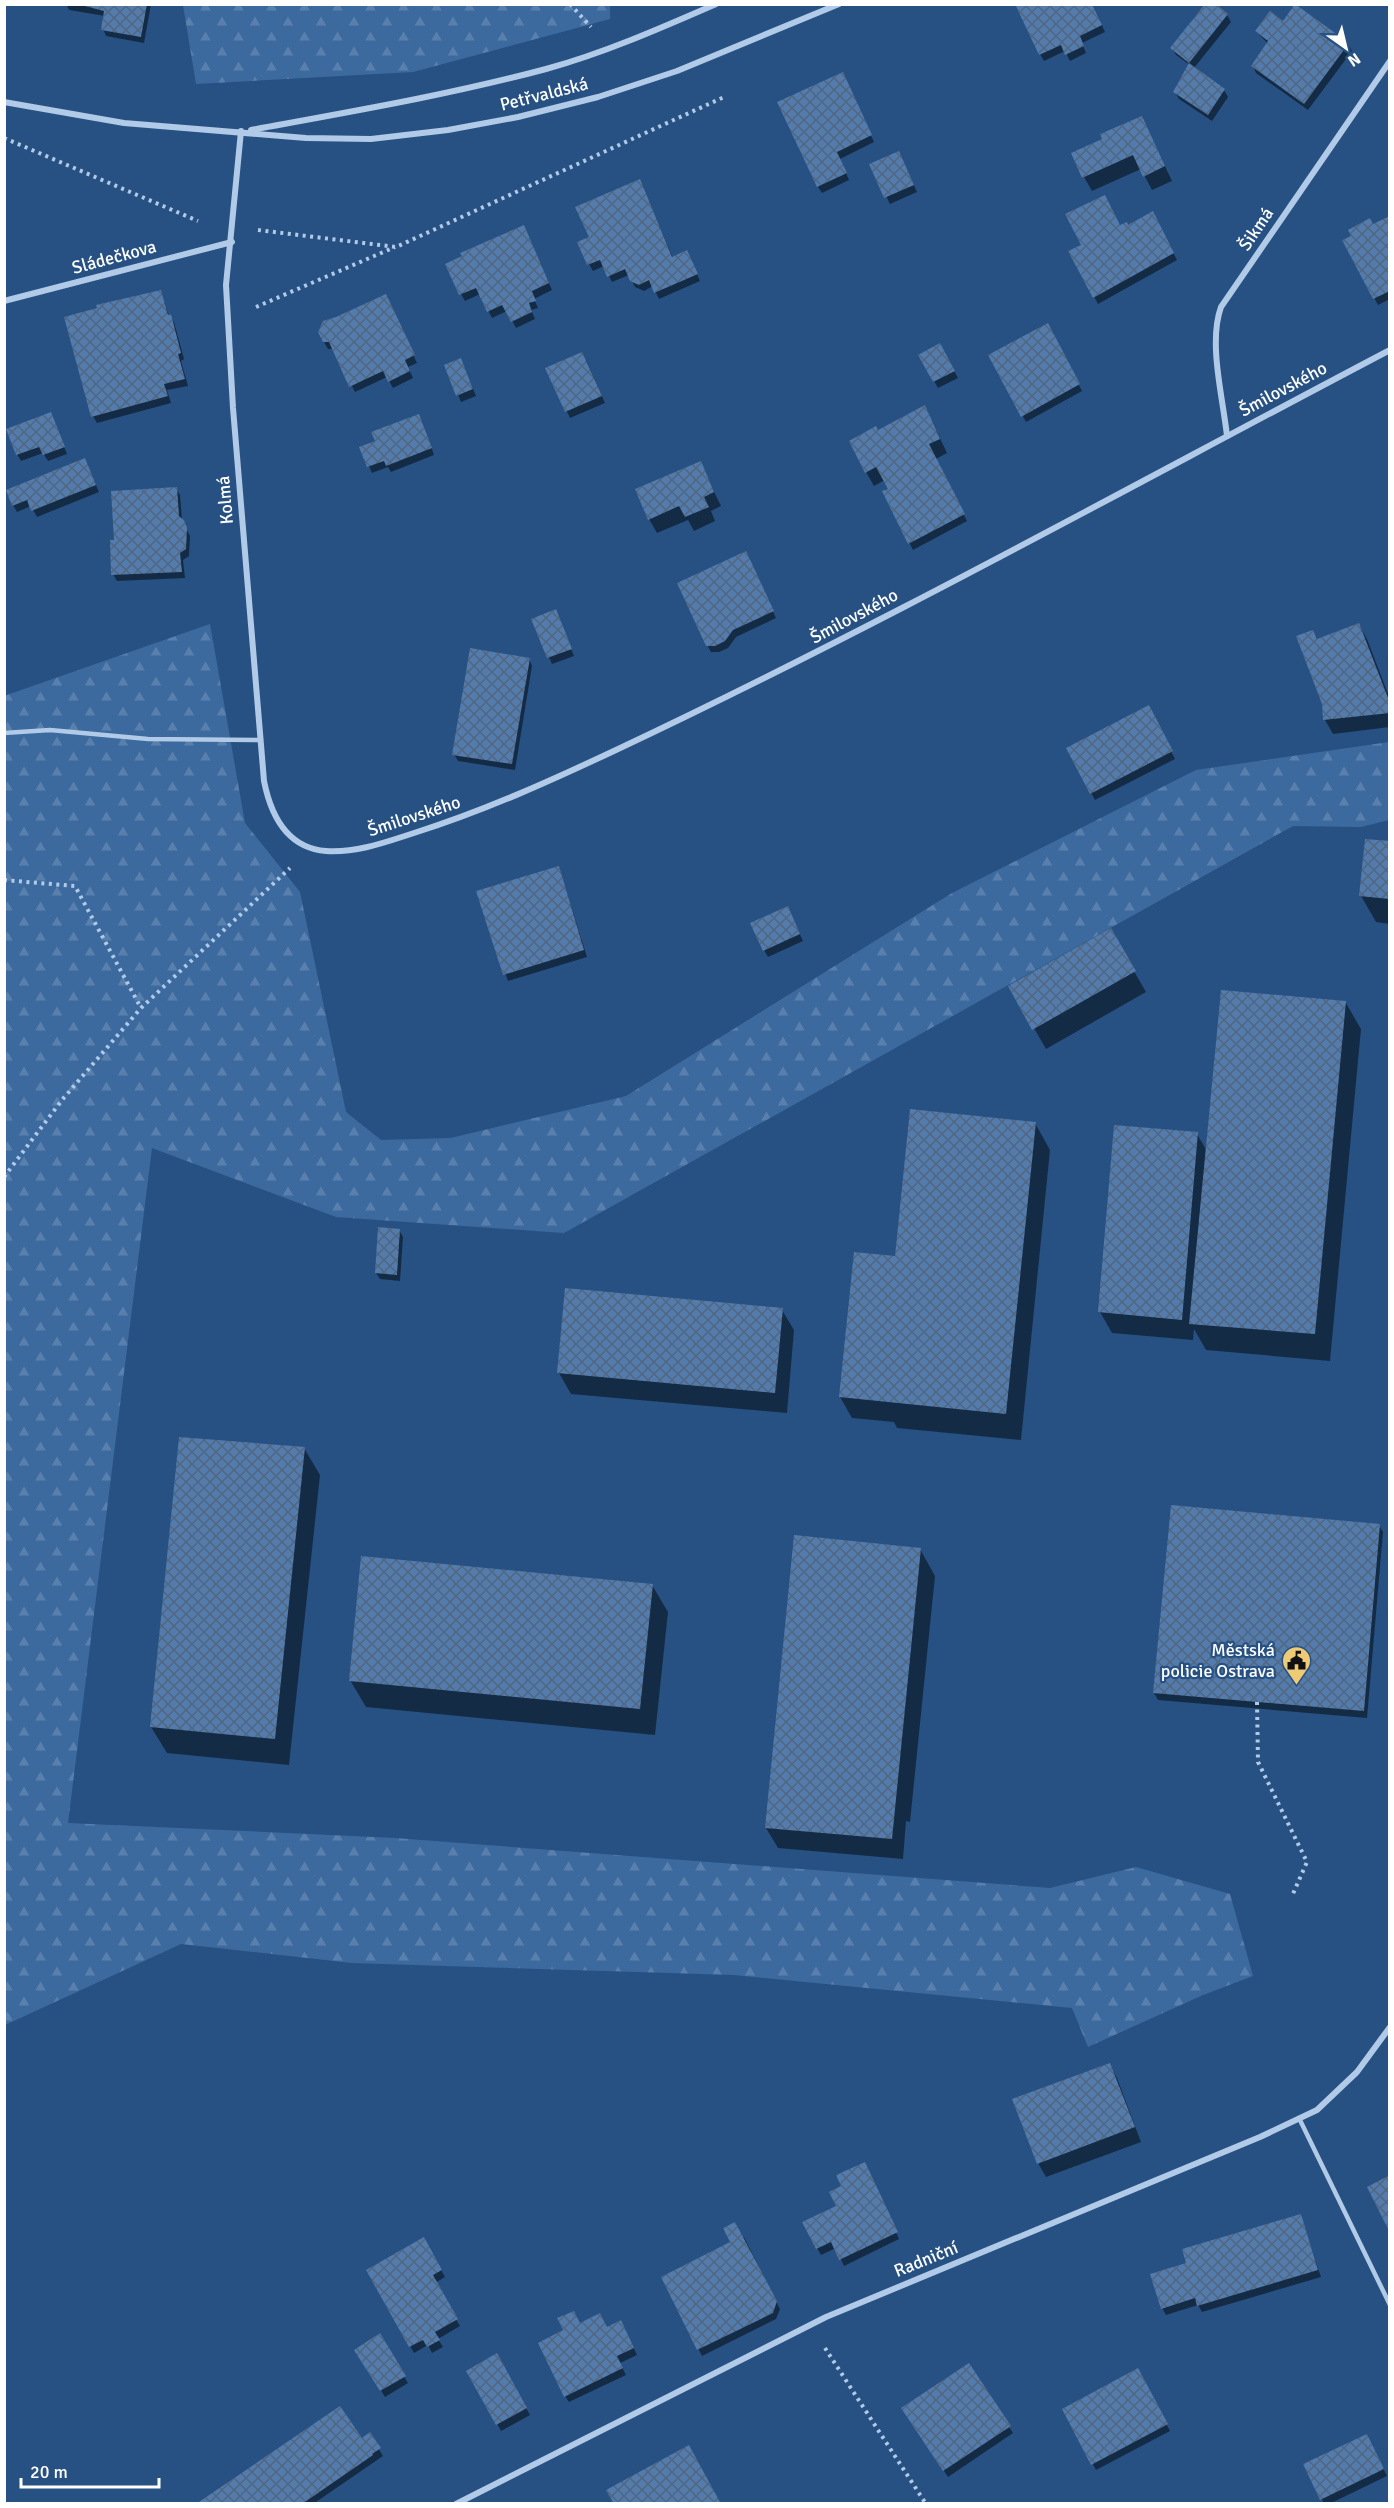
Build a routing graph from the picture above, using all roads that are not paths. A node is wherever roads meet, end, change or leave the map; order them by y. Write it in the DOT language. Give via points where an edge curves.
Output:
graph roads {
  1 [pos="716,4"];
  2 [pos="839,4"];
  3 [pos="1389,62"];
  4 [pos="4,102"];
  5 [pos="242,131"];
  6 [pos="232,242"];
  7 [pos="4,301"];
  8 [pos="1389,350"];
  9 [pos="1227,436"];
  10 [pos="4,733"];
  11 [pos="261,740"];
  12 [pos="310,849"];
  13 [pos="1389,2028"];
  14 [pos="1299,2118"];
  15 [pos="1389,2305"];
  16 [pos="456,2504"];
  1 -- 5 [label="street, Petřvaldská" via="610,48 546,69 403,102"];
  2 -- 5 [label="street, Petřvaldská" via="677,71 518,117 371,139 306,138"];
  3 -- 9 [label="street, Šikmá" via="1221,307 1216,323 1217,347"];
  4 -- 5 [label="street, Petřvaldská" via="124,123"];
  5 -- 6 [label="street, Kolmá"];
  6 -- 7 [label="street, Sládečkova"];
  6 -- 11 [label="street, Kolmá" via="226,285"];
  8 -- 9 [label="street, Šmilovského"];
  9 -- 12 [label="street, Šmilovského" via="834,644 555,779 489,808 382,844 351,851"];
  10 -- 11 [label="lane" via="59,730 148,739"];
  11 -- 12 [label="street, Kolmá" via="266,790 275,815 290,837"];
  13 -- 14 [label="street, Radniční" via="1357,2072 1317,2110"];
  14 -- 15 [label="lane"];
  14 -- 16 [label="street, Radniční" via="826,2317"];
}
